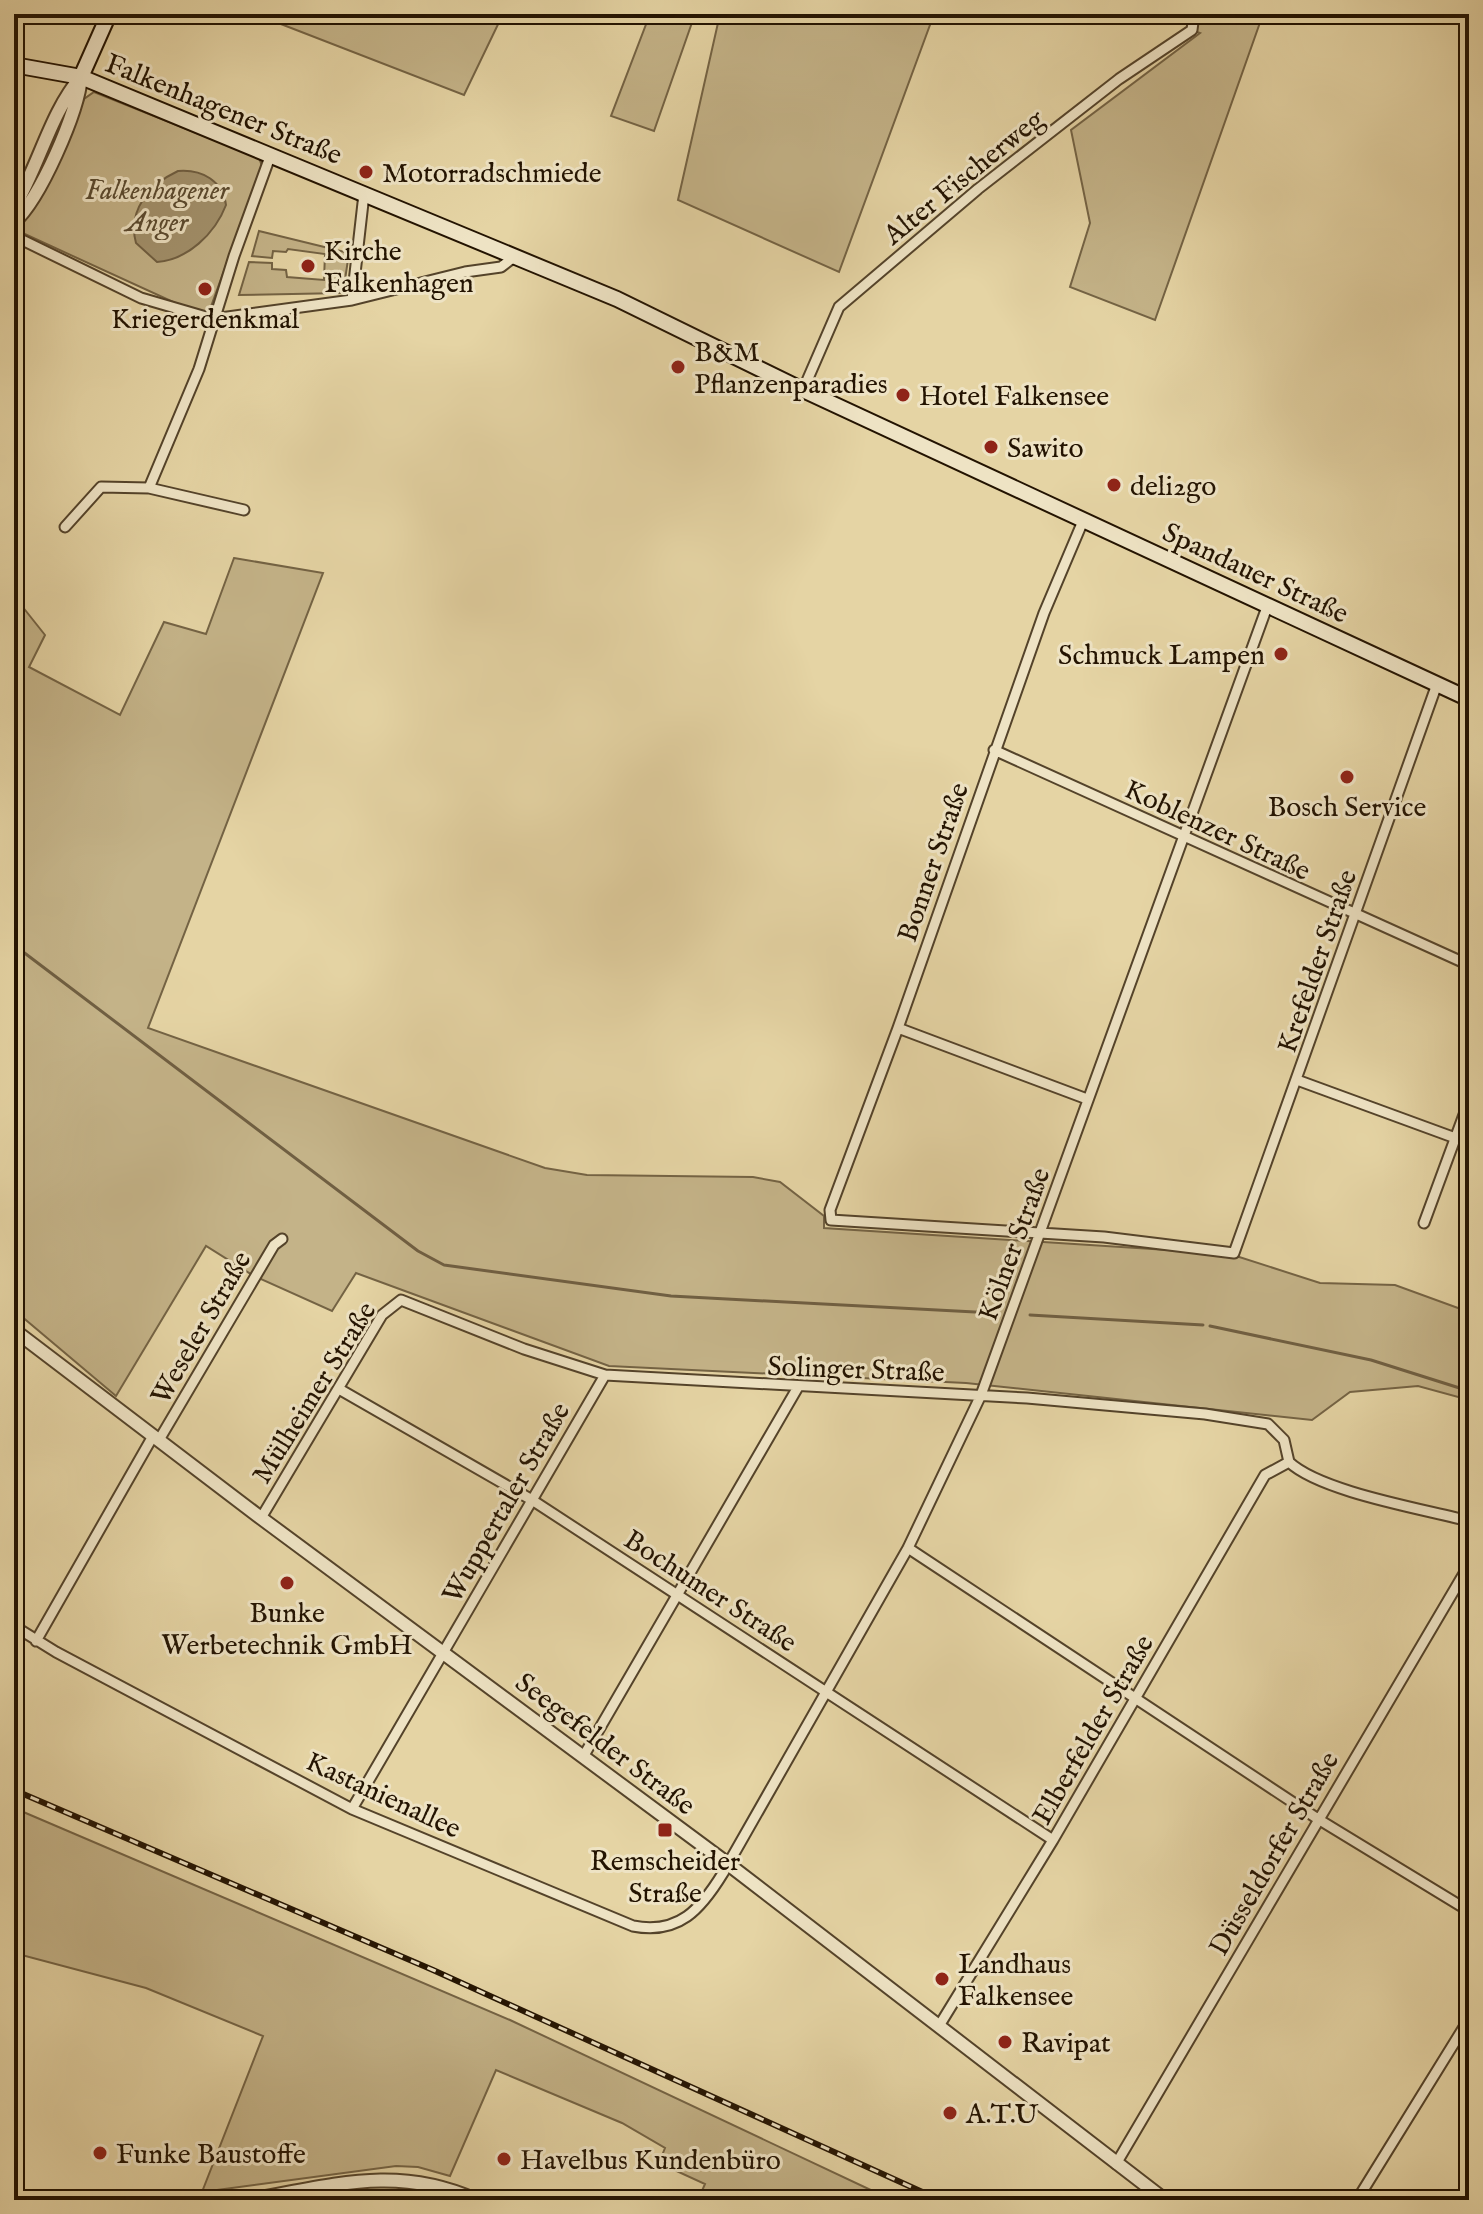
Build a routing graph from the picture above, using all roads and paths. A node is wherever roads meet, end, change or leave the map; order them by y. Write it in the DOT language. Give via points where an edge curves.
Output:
graph roads {
  1 [pos="109,14"];
  2 [pos="1194,14"];
  3 [pos="14,65"];
  4 [pos="81,77"];
  5 [pos="271,154"];
  6 [pos="364,194"];
  7 [pos="14,207"];
  8 [pos="14,222"];
  9 [pos="14,236"];
  10 [pos="514,257"];
  11 [pos="352,300"];
  12 [pos="213,319"];
  13 [pos="803,390"];
  14 [pos="149,488"];
  15 [pos="244,510"];
  16 [pos="1083,521"];
  17 [pos="65,527"];
  18 [pos="1267,607"];
  19 [pos="1437,684"];
  20 [pos="1469,699"];
  21 [pos="994,750"];
  22 [pos="1183,838"];
  23 [pos="1355,916"];
  24 [pos="1469,965"];
  25 [pos="898,1028"];
  26 [pos="1297,1080"];
  27 [pos="1087,1099"];
  28 [pos="1469,1101"];
  29 [pos="1455,1138"];
  30 [pos="1469,1143"];
  31 [pos="1424,1223"];
  32 [pos="1041,1233"];
  33 [pos="282,1239"];
  34 [pos="409,1301"];
  35 [pos="17,1337"];
  36 [pos="605,1375"];
  37 [pos="798,1387"];
  38 [pos="339,1389"];
  39 [pos="981,1395"];
  40 [pos="156,1438"];
  41 [pos="1289,1462"];
  42 [pos="532,1500"];
  43 [pos="261,1518"];
  44 [pos="1469,1521"];
  45 [pos="908,1548"];
  46 [pos="1469,1565"];
  47 [pos="679,1593"];
  48 [pos="14,1626"];
  49 [pos="36,1641"];
  50 [pos="443,1651"];
  51 [pos="829,1692"];
  52 [pos="1137,1697"];
  53 [pos="583,1757"];
  54 [pos="352,1809"];
  55 [pos="1318,1819"];
  56 [pos="1053,1840"];
  57 [pos="728,1864"];
  58 [pos="1469,1911"];
  59 [pos="1469,2019"];
  60 [pos="939,2026"];
  61 [pos="1116,2164"];
  62 [pos="286,2197"];
  63 [pos="248,2200"];
  64 [pos="476,2200"];
  65 [pos="1165,2200"];
  66 [pos="1357,2200"];
  1 -- 4 [label="main road"];
  2 -- 13 [label="street, Alter Fischerweg" via="1192,30 1119,79 978,189 839,307"];
  3 -- 4 [label="main road, Falkenhagener Straße"];
  4 -- 5 [label="main road, Falkenhagener Straße"];
  4 -- 7 [label="street" via="69,91"];
  4 -- 8 [label="street" via="49,165"];
  5 -- 6 [label="main road, Falkenhagener Straße"];
  5 -- 12 [label="street"];
  6 -- 10 [label="main road, Falkenhagener Straße"];
  6 -- 11 [label="street"];
  9 -- 12 [label="street" via="141,298"];
  10 -- 11 [label="street" via="501,267"];
  10 -- 13 [label="main road, Falkenhagener Straße" via="617,299"];
  11 -- 12 [label="street"];
  12 -- 14 [label="street" via="199,369"];
  13 -- 16 [label="main road, Spandauer Straße"];
  14 -- 15 [label="street"];
  14 -- 17 [label="street" via="101,487"];
  16 -- 18 [label="main road, Spandauer Straße"];
  16 -- 21 [label="street, Bonner Straße"];
  18 -- 19 [label="main road, Spandauer Straße"];
  18 -- 22 [label="street, Kölner Straße"];
  19 -- 20 [label="main road, Spandauer Straße"];
  19 -- 23 [label="street, Krefelder Straße"];
  21 -- 22 [label="street, Koblenzer Straße"];
  21 -- 25 [label="street, Bonner Straße"];
  22 -- 23 [label="street, Koblenzer Straße"];
  22 -- 27 [label="street, Kölner Straße"];
  23 -- 24 [label="street, Koblenzer Straße"];
  23 -- 26 [label="street, Krefelder Straße"];
  25 -- 27 [label="street"];
  25 -- 32 [label="street, Bonner Straße" via="830,1210 831,1220"];
  26 -- 29 [label="street"];
  26 -- 32 [label="street, Krefelder Straße" via="1234,1253"];
  27 -- 32 [label="street, Kölner Straße"];
  28 -- 29 [label="street"];
  29 -- 30 [label="street"];
  29 -- 31 [label="street"];
  32 -- 39 [label="street, Kölner Straße"];
  33 -- 40 [label="street, Weseler Straße"];
  34 -- 36 [label="street, Solinger Straße" via="524,1349"];
  34 -- 38 [label="street, Mülheimer Straße" via="401,1300 382,1315"];
  35 -- 40 [label="street, Seegefelder Straße"];
  36 -- 37 [label="street, Solinger Straße"];
  36 -- 42 [label="street, Wuppertaler Straße"];
  37 -- 39 [label="street, Solinger Straße"];
  37 -- 47 [label="street"];
  38 -- 42 [label="street, Bochumer Straße"];
  38 -- 43 [label="street, Mülheimer Straße"];
  39 -- 41 [label="street, Solinger Straße" via="1136,1406 1268,1424 1284,1440"];
  39 -- 45 [label="street, Kölner Straße"];
  40 -- 43 [label="street, Seegefelder Straße"];
  40 -- 49 [label="street, Weseler Straße"];
  41 -- 44 [label="street" via="1328,1483"];
  41 -- 52 [label="street, Elberfelder Straße" via="1265,1475"];
  42 -- 47 [label="street, Bochumer Straße"];
  42 -- 50 [label="street, Wuppertaler Straße"];
  43 -- 50 [label="street, Seegefelder Straße"];
  45 -- 51 [label="street, Kölner Straße"];
  45 -- 52 [label="street"];
  46 -- 55 [label="street, Düsseldorfer Straße"];
  47 -- 51 [label="street, Bochumer Straße"];
  47 -- 53 [label="street"];
  48 -- 49 [label="street, Kastanienallee"];
  49 -- 54 [label="street, Kastanienallee"];
  50 -- 53 [label="street, Seegefelder Straße"];
  50 -- 54 [label="street, Wuppertaler Straße"];
  51 -- 56 [label="street, Bochumer Straße"];
  51 -- 57 [label="street, Kölner Straße"];
  52 -- 55 [label="street"];
  52 -- 56 [label="street, Elberfelder Straße"];
  53 -- 57 [label="street, Seegefelder Straße"];
  54 -- 57 [label="street, Kastanienallee" via="647,1929 680,1923 695,1914"];
  55 -- 58 [label="street"];
  55 -- 61 [label="street, Düsseldorfer Straße"];
  56 -- 60 [label="street, Elberfelder Straße"];
  57 -- 60 [label="street, Seegefelder Straße"];
  59 -- 66 [label="street"];
  60 -- 61 [label="street, Seegefelder Straße"];
  61 -- 65 [label="street, Seegefelder Straße"];
  62 -- 63 [label="street"];
  62 -- 64 [label="street" via="396,2179 431,2182"];
}
